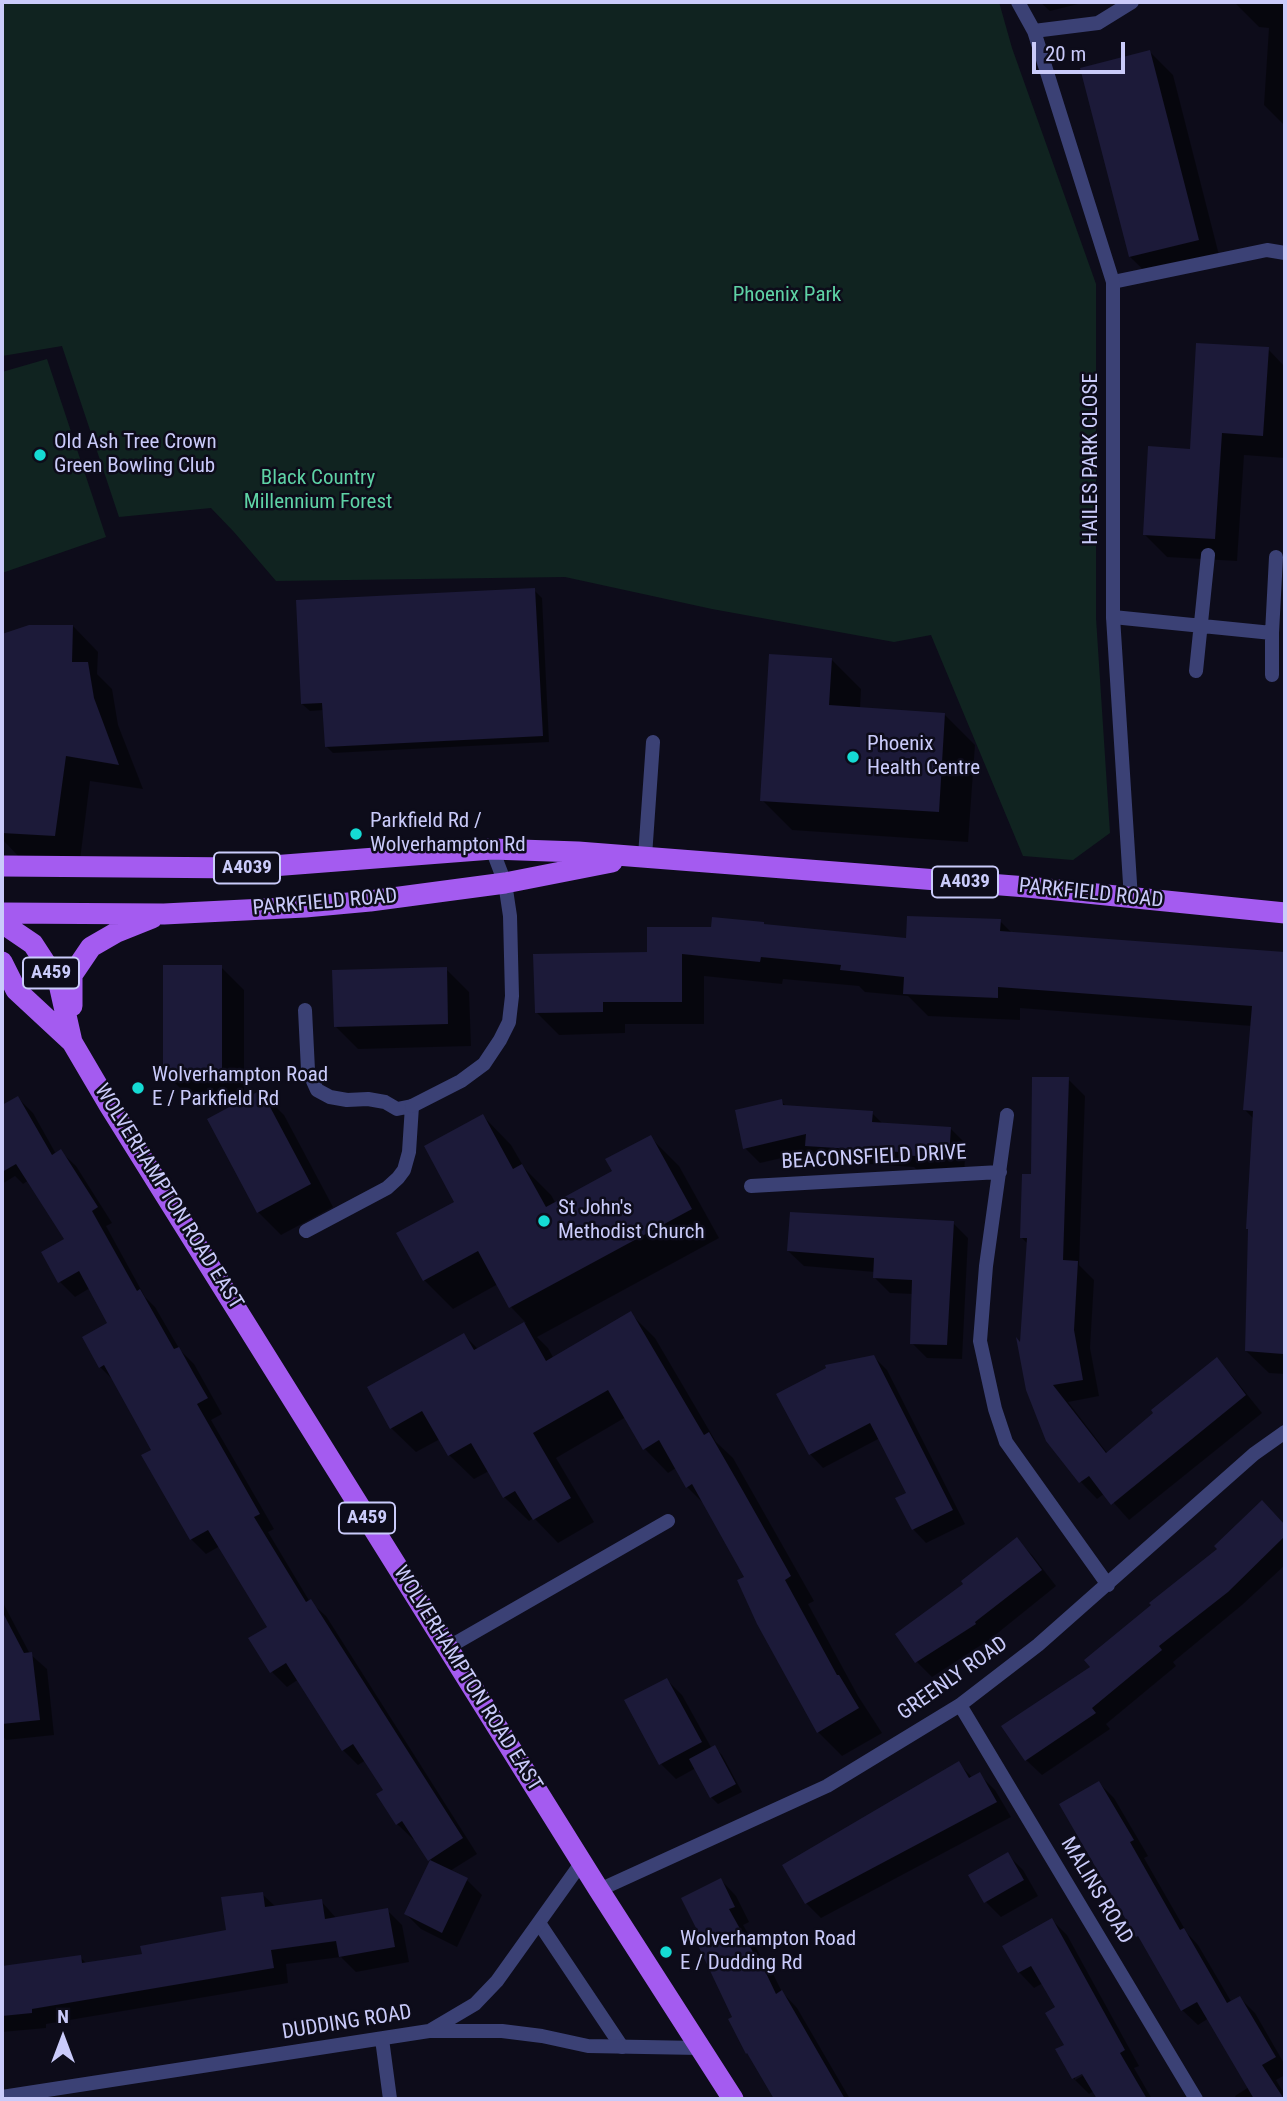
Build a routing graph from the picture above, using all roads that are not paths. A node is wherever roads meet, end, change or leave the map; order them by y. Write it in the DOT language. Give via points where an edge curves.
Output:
graph roads {
  1 [pos="1018,2"];
  2 [pos="1132,2"];
  3 [pos="1034,31"];
  4 [pos="1285,253"];
  5 [pos="1113,282"];
  6 [pos="1208,555"];
  7 [pos="1276,557"];
  8 [pos="1113,617"];
  9 [pos="1200,626"];
  10 [pos="1272,633"];
  11 [pos="1196,671"];
  12 [pos="1272,675"];
  13 [pos="653,742"];
  14 [pos="492,849"];
  15 [pos="645,856"];
  16 [pos="2,866"];
  17 [pos="505,883"];
  18 [pos="1131,899"];
  19 [pos="2,913"];
  20 [pos="1285,913"];
  21 [pos="164,914"];
  22 [pos="2,923"];
  23 [pos="2,962"];
  24 [pos="305,1010"];
  25 [pos="72,1041"];
  26 [pos="412,1106"];
  27 [pos="1007,1115"];
  28 [pos="1000,1172"];
  29 [pos="751,1186"];
  30 [pos="306,1231"];
  31 [pos="1285,1432"];
  32 [pos="668,1521"];
  33 [pos="1108,1584"];
  34 [pos="447,1648"];
  35 [pos="960,1704"];
  36 [pos="582,1862"];
  37 [pos="599,1890"];
  38 [pos="540,1923"];
  39 [pos="429,2031"];
  40 [pos="382,2039"];
  41 [pos="622,2047"];
  42 [pos="699,2048"];
  43 [pos="2,2097"];
  44 [pos="390,2099"];
  45 [pos="733,2099"];
  46 [pos="1196,2099"];
  1 -- 3 [label="street, HAILES PARK CLOSE"];
  2 -- 3 [label="street" via="1098,23"];
  3 -- 5 [label="street, HAILES PARK CLOSE"];
  4 -- 5 [label="street" via="1267,250"];
  5 -- 8 [label="street, HAILES PARK CLOSE"];
  6 -- 9 [label="street"];
  7 -- 10 [label="street"];
  8 -- 9 [label="street"];
  8 -- 18 [label="street, HAILES PARK CLOSE"];
  9 -- 10 [label="street"];
  9 -- 11 [label="street"];
  10 -- 12 [label="street"];
  13 -- 15 [label="street"];
  14 -- 15 [label="main road, PARKFIELD ROAD / A4039"];
  14 -- 16 [label="main road, PARKFIELD ROAD / A4039" via="246,868"];
  14 -- 17 [label="street"];
  15 -- 17 [label="main road, PARKFIELD ROAD / A4039"];
  15 -- 18 [label="main road, PARKFIELD ROAD / A4039"];
  17 -- 21 [label="main road, PARKFIELD ROAD / A4039" via="370,901"];
  17 -- 26 [label="street" via="511,953 509,1022 484,1064"];
  18 -- 20 [label="main road, PARKFIELD ROAD / A4039"];
  19 -- 21 [label="main road, PARKFIELD ROAD / A4039"];
  21 -- 25 [label="main road" via="117,932 91,947 81,959 72,975"];
  22 -- 25 [label="main road, WOLVERHAMPTON ROAD EAST / A459" via="33,944 59,984"];
  23 -- 25 [label="main road, WOLVERHAMPTON ROAD EAST / A459" via="16,990"];
  24 -- 26 [label="street" via="308,1070 317,1090 346,1100 385,1102 397,1109"];
  25 -- 34 [label="main road, WOLVERHAMPTON ROAD EAST / A459"];
  26 -- 30 [label="street" via="409,1152 398,1178"];
  27 -- 28 [label="street"];
  28 -- 29 [label="street, BEACONSFIELD DRIVE"];
  28 -- 33 [label="street" via="980,1341 995,1409 1006,1442"];
  31 -- 33 [label="street, GREENLY ROAD" via="1254,1454"];
  32 -- 34 [label="street"];
  33 -- 35 [label="street, GREENLY ROAD"];
  34 -- 36 [label="main road, WOLVERHAMPTON ROAD EAST / A459"];
  35 -- 37 [label="street, GREENLY ROAD" via="827,1786"];
  35 -- 46 [label="street, MALINS ROAD"];
  36 -- 37 [label="main road, WOLVERHAMPTON ROAD EAST / A459"];
  36 -- 38 [label="street"];
  37 -- 42 [label="main road, WOLVERHAMPTON ROAD EAST / A459"];
  38 -- 39 [label="street" via="475,2004"];
  38 -- 41 [label="street"];
  39 -- 40 [label="street, DUDDING ROAD"];
  39 -- 41 [label="street, DUDDING ROAD" via="502,2031 588,2046"];
  40 -- 43 [label="street, DUDDING ROAD"];
  40 -- 44 [label="street"];
  41 -- 42 [label="street, DUDDING ROAD"];
  42 -- 45 [label="main road, WOLVERHAMPTON ROAD EAST / A459"];
}
